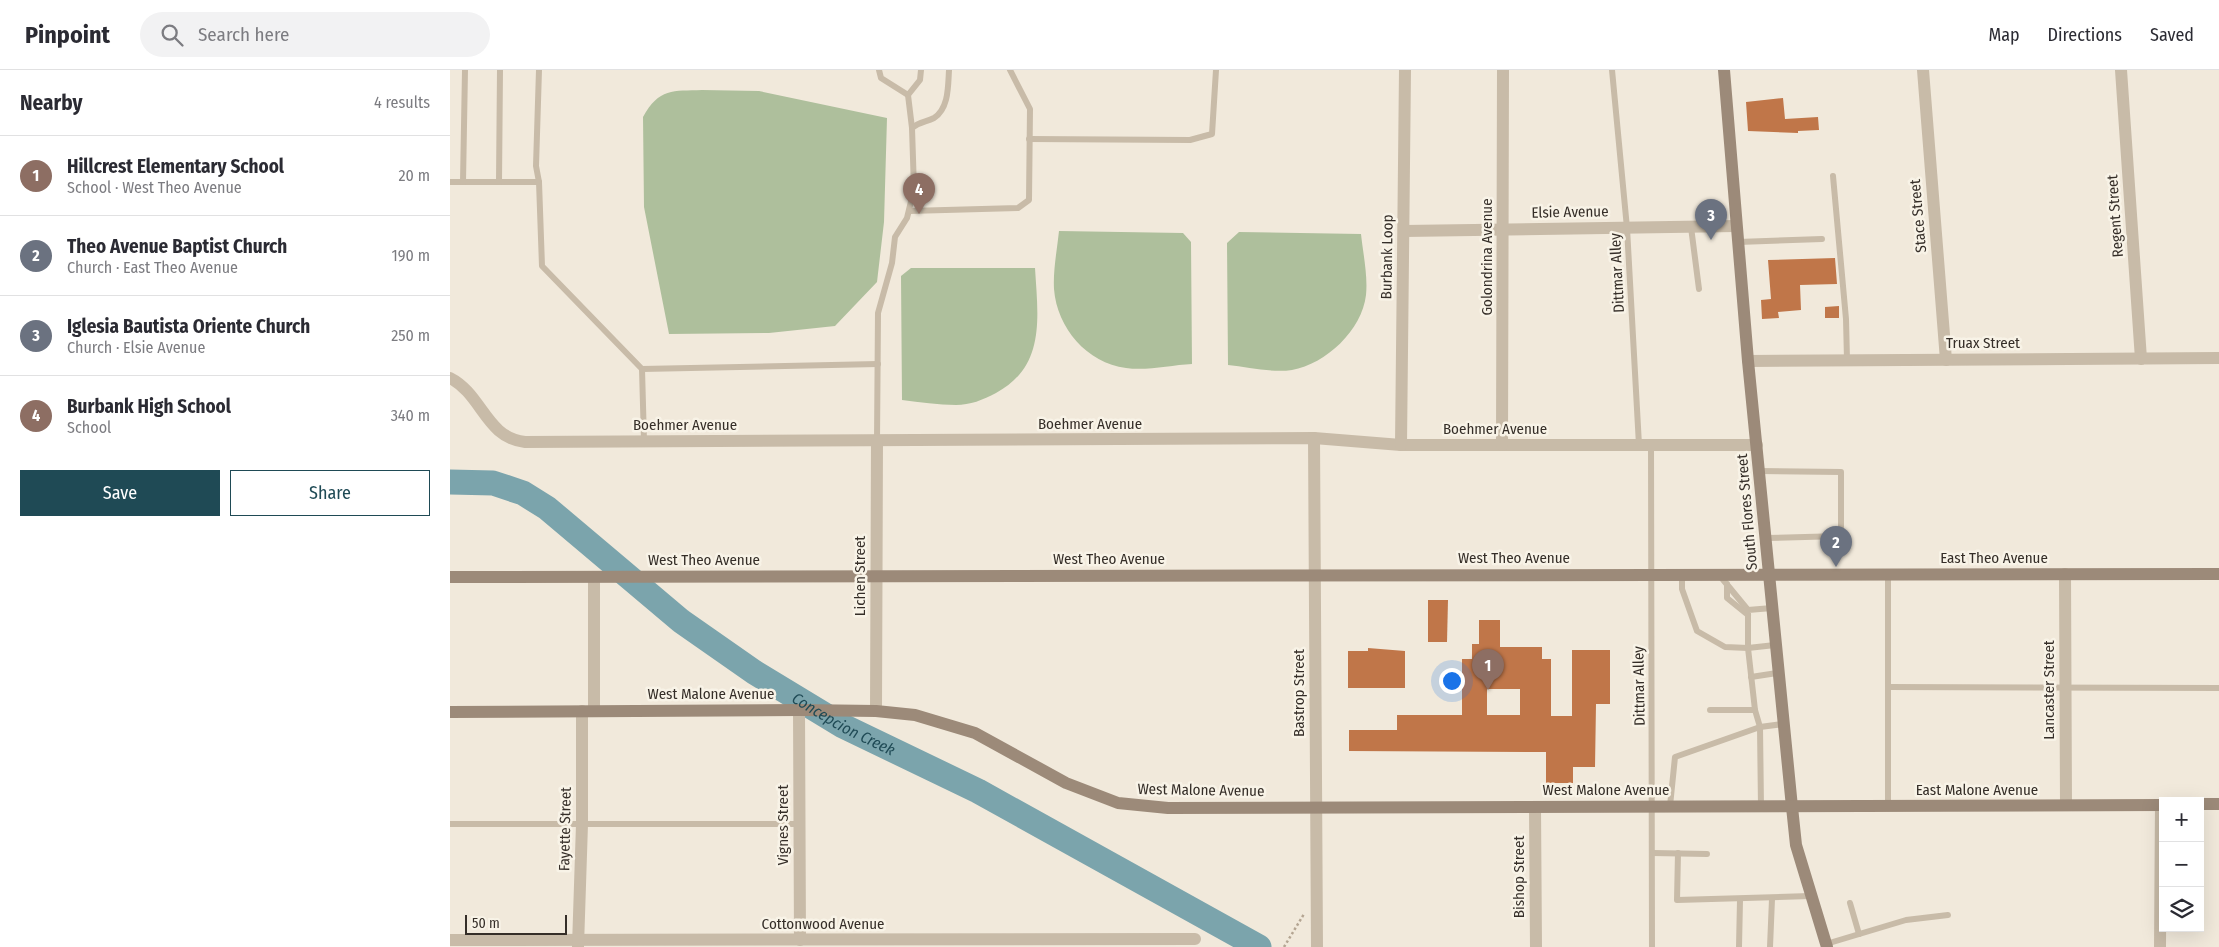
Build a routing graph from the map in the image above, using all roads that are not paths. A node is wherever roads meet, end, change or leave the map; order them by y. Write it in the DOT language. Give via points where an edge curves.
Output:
graph roads {
  1 [pos="464,70"];
  2 [pos="500,70"];
  3 [pos="539,70"];
  4 [pos="879,70"];
  5 [pos="920,70"];
  6 [pos="949,70"];
  7 [pos="1010,70"];
  8 [pos="1216,70"];
  9 [pos="1405,70"];
  10 [pos="1503,70"];
  11 [pos="1612,70"];
  12 [pos="1724,70"];
  13 [pos="1923,70"];
  14 [pos="2121,70"];
  15 [pos="908,95"];
  16 [pos="912,128"];
  17 [pos="1029,139"];
  18 [pos="1833,176"];
  19 [pos="450,182"];
  20 [pos="463,182"];
  21 [pos="499,182"];
  22 [pos="539,182"];
  23 [pos="909,211"];
  24 [pos="1736,226"];
  25 [pos="1691,227"];
  26 [pos="1627,228"];
  27 [pos="1503,229"];
  28 [pos="1404,231"];
  29 [pos="1822,240"];
  30 [pos="1738,242"];
  31 [pos="1699,288"];
  32 [pos="2219,358"];
  33 [pos="2141,359"];
  34 [pos="1847,360"];
  35 [pos="1946,360"];
  36 [pos="1748,361"];
  37 [pos="878,364"];
  38 [pos="642,369"];
  39 [pos="450,378"];
  40 [pos="1314,438"];
  41 [pos="644,441"];
  42 [pos="877,441"];
  43 [pos="1401,445"];
  44 [pos="1502,445"];
  45 [pos="1645,445"];
  46 [pos="1757,445"];
  47 [pos="1759,471"];
  48 [pos="1766,538"];
  49 [pos="1650,574"];
  50 [pos="1682,574"];
  51 [pos="1769,574"];
  52 [pos="1888,574"];
  53 [pos="2065,574"];
  54 [pos="2219,574"];
  55 [pos="1315,575"];
  56 [pos="876,576"];
  57 [pos="450,577"];
  58 [pos="590,577"];
  59 [pos="1723,579"];
  60 [pos="1772,608"];
  61 [pos="1748,612"];
  62 [pos="1775,645"];
  63 [pos="1748,648"];
  64 [pos="1778,674"];
  65 [pos="1750,677"];
  66 [pos="1888,687"];
  67 [pos="2066,687"];
  68 [pos="2219,688"];
  69 [pos="799,710"];
  70 [pos="1710,710"];
  71 [pos="1755,710"];
  72 [pos="588,711"];
  73 [pos="876,711"];
  74 [pos="450,712"];
  75 [pos="1784,724"];
  76 [pos="1760,727"];
  77 [pos="2204,804"];
  78 [pos="2219,804"];
  79 [pos="2066,805"];
  80 [pos="2159,805"];
  81 [pos="1535,806"];
  82 [pos="1670,806"];
  83 [pos="1888,806"];
  84 [pos="1653,807"];
  85 [pos="1761,807"];
  86 [pos="1792,807"];
  87 [pos="1316,808"];
  88 [pos="450,824"];
  89 [pos="582,824"];
  90 [pos="800,824"];
  91 [pos="2161,842"];
  92 [pos="1653,853"];
  93 [pos="1678,853"];
  94 [pos="1707,854"];
  95 [pos="1810,896"];
  96 [pos="1772,899"];
  97 [pos="1740,900"];
  98 [pos="1850,903"];
  99 [pos="1948,915"];
  100 [pos="1859,934"];
  101 [pos="1195,939"];
  102 [pos="450,940"];
  103 [pos="800,940"];
  104 [pos="578,943"];
  105 [pos="1826,945"];
  106 [pos="1317,947"];
  107 [pos="1536,947"];
  108 [pos="1652,947"];
  109 [pos="1739,947"];
  110 [pos="1770,947"];
  111 [pos="2160,947"];
  1 -- 20 [label="lane"];
  2 -- 21 [label="lane"];
  3 -- 22 [label="lane" via="536,166"];
  4 -- 15 [label="lane" via="881,78"];
  5 -- 15 [label="lane" via="920,80"];
  6 -- 16 [label="lane" via="946,102 934,118 919,122"];
  7 -- 17 [label="lane" via="1030,109"];
  8 -- 17 [label="lane" via="1212,134 1190,140"];
  9 -- 28 [label="street, Burbank Loop"];
  10 -- 27 [label="street, Golondrina Avenue"];
  11 -- 26 [label="lane, Dittmar Alley"];
  12 -- 24 [label="street, South Flores Street"];
  13 -- 35 [label="street, Stace Street"];
  14 -- 33 [label="street, Regent Street"];
  15 -- 16 [label="lane"];
  16 -- 23 [label="lane" via="914,189"];
  17 -- 23 [label="lane" via="1029,200 1018,208"];
  18 -- 34 [label="lane"];
  19 -- 20 [label="lane"];
  20 -- 21 [label="lane"];
  21 -- 22 [label="lane"];
  22 -- 38 [label="lane" via="542,266"];
  23 -- 37 [label="lane" via="895,238 878,312"];
  24 -- 25 [label="street, Elsie Avenue"];
  24 -- 30 [label="street, South Flores Street"];
  25 -- 26 [label="street, Elsie Avenue"];
  25 -- 31 [label="lane"];
  26 -- 27 [label="street, Elsie Avenue"];
  26 -- 45 [label="lane, Dittmar Alley"];
  27 -- 28 [label="street, Elsie Avenue"];
  27 -- 44 [label="street, Golondrina Avenue"];
  28 -- 43 [label="street, Burbank Loop"];
  29 -- 30 [label="lane"];
  30 -- 36 [label="street, South Flores Street"];
  32 -- 33 [label="street, Truax Street"];
  33 -- 35 [label="street, Truax Street"];
  34 -- 35 [label="street, Truax Street"];
  34 -- 36 [label="street, Truax Street"];
  36 -- 46 [label="street, South Flores Street"];
  37 -- 38 [label="lane"];
  37 -- 42 [label="lane"];
  38 -- 41 [label="lane"];
  39 -- 41 [label="street, Boehmer Avenue" via="469,391 492,426 513,440"];
  40 -- 42 [label="street, Boehmer Avenue"];
  40 -- 43 [label="street, Boehmer Avenue"];
  40 -- 55 [label="street, Bastrop Street"];
  41 -- 42 [label="street, Boehmer Avenue"];
  42 -- 56 [label="street, Lichen Street"];
  43 -- 44 [label="street, Boehmer Avenue"];
  44 -- 45 [label="street, Boehmer Avenue"];
  45 -- 46 [label="street, Boehmer Avenue"];
  45 -- 49 [label="lane, Dittmar Alley"];
  46 -- 47 [label="street, South Flores Street"];
  47 -- 48 [label="street, South Flores Street"];
  47 -- 48 [label="lane" via="1841,472 1841,536"];
  48 -- 51 [label="street, South Flores Street"];
  49 -- 50 [label="street, West Theo Avenue"];
  49 -- 55 [label="street, West Theo Avenue"];
  49 -- 84 [label="lane, Dittmar Alley"];
  50 -- 59 [label="street, West Theo Avenue"];
  50 -- 63 [label="lane" via="1682,589 1697,631 1724,647"];
  51 -- 52 [label="street, East Theo Avenue"];
  51 -- 59 [label="street, West Theo Avenue"];
  51 -- 60 [label="street, South Flores Street"];
  52 -- 53 [label="street, East Theo Avenue"];
  52 -- 66 [label="lane"];
  53 -- 54 [label="street, East Theo Avenue"];
  53 -- 67 [label="street, Lancaster Street"];
  55 -- 56 [label="street, West Theo Avenue"];
  55 -- 87 [label="street, Bastrop Street"];
  56 -- 58 [label="street, West Theo Avenue"];
  56 -- 73 [label="street, Lichen Street"];
  57 -- 58 [label="street, West Theo Avenue"];
  58 -- 72 [label="street, Fayette Street"];
  59 -- 61 [label="lane" via="1726,598"];
  60 -- 61 [label="lane"];
  60 -- 62 [label="street, South Flores Street"];
  61 -- 63 [label="lane"];
  62 -- 63 [label="lane"];
  62 -- 64 [label="street, South Flores Street"];
  63 -- 65 [label="lane"];
  64 -- 65 [label="lane"];
  64 -- 75 [label="street, South Flores Street"];
  65 -- 71 [label="lane"];
  66 -- 67 [label="lane"];
  66 -- 83 [label="lane"];
  67 -- 68 [label="lane"];
  67 -- 79 [label="street, Lancaster Street"];
  69 -- 72 [label="street, West Malone Avenue"];
  69 -- 73 [label="street, West Malone Avenue"];
  69 -- 90 [label="street, Vignes Street"];
  70 -- 71 [label="lane"];
  71 -- 76 [label="lane"];
  72 -- 74 [label="street, West Malone Avenue"];
  72 -- 89 [label="street, Fayette Street"];
  73 -- 87 [label="street, West Malone Avenue" via="933,719 975,734 1066,783 1118,803 1168,808"];
  75 -- 76 [label="lane"];
  75 -- 86 [label="street, South Flores Street"];
  76 -- 82 [label="lane" via="1675,756"];
  76 -- 85 [label="lane"];
  77 -- 78 [label="street"];
  79 -- 80 [label="street, East Malone Avenue"];
  79 -- 83 [label="street, East Malone Avenue"];
  81 -- 84 [label="street, West Malone Avenue"];
  81 -- 87 [label="street, West Malone Avenue"];
  81 -- 107 [label="street, Bishop Street"];
  82 -- 84 [label="street, West Malone Avenue"];
  82 -- 85 [label="street, West Malone Avenue"];
  83 -- 86 [label="street, East Malone Avenue"];
  84 -- 92 [label="lane, Dittmar Alley"];
  85 -- 86 [label="street, West Malone Avenue"];
  86 -- 95 [label="street, South Flores Street" via="1796,845"];
  87 -- 106 [label="street, Bastrop Street"];
  88 -- 89 [label="lane"];
  89 -- 90 [label="lane"];
  89 -- 104 [label="street, Fayette Street"];
  90 -- 103 [label="street, Vignes Street"];
  91 -- 111 [label="street"];
  92 -- 93 [label="lane"];
  92 -- 108 [label="lane, Dittmar Alley"];
  93 -- 94 [label="lane"];
  93 -- 97 [label="lane" via="1677,900"];
  95 -- 96 [label="lane"];
  95 -- 105 [label="street, South Flores Street"];
  96 -- 97 [label="lane"];
  96 -- 110 [label="lane"];
  97 -- 109 [label="lane"];
  98 -- 100 [label="lane"];
  99 -- 100 [label="lane" via="1906,920"];
  100 -- 105 [label="lane"];
  101 -- 103 [label="street, Cottonwood Avenue"];
  102 -- 104 [label="street, Cottonwood Avenue"];
  103 -- 104 [label="street, Cottonwood Avenue"];
}
